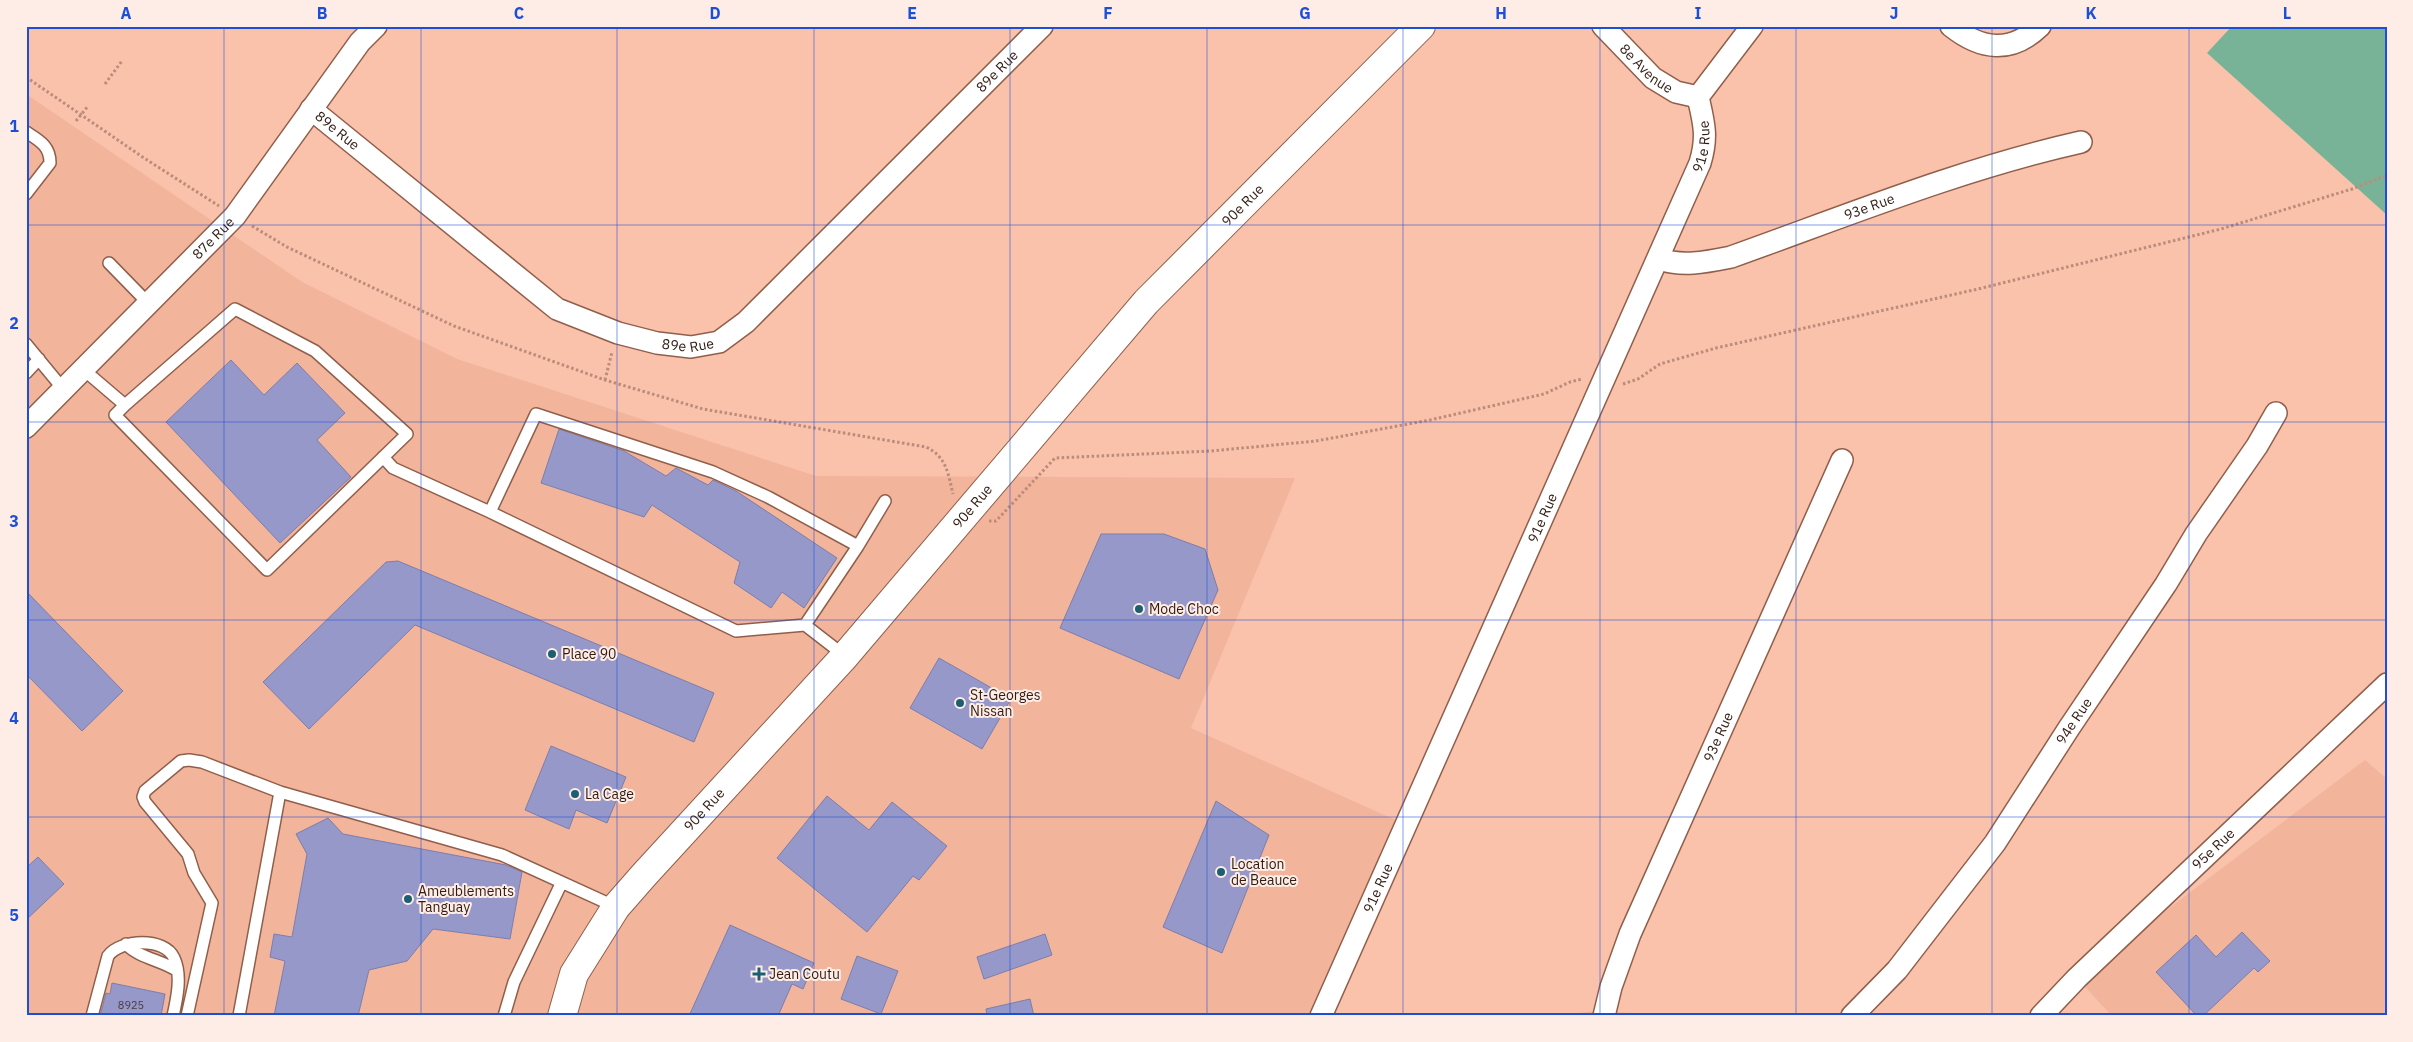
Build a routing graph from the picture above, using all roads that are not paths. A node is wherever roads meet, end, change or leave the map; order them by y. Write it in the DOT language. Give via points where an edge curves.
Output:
graph roads {
  1 [pos="376,26"];
  2 [pos="1042,26"];
  3 [pos="1421,26"];
  4 [pos="1603,26"];
  5 [pos="1752,26"];
  6 [pos="1951,26"];
  7 [pos="2040,26"];
  8 [pos="1698,97"];
  9 [pos="311,109"];
  10 [pos="26,132"];
  11 [pos="2081,142"];
  12 [pos="26,194"];
  13 [pos="1658,258"];
  14 [pos="109,263"];
  15 [pos="149,304"];
  16 [pos="26,344"];
  17 [pos="39,360"];
  18 [pos="84,370"];
  19 [pos="26,373"];
  20 [pos="64,390"];
  21 [pos="125,405"];
  22 [pos="2276,413"];
  23 [pos="26,427"];
  24 [pos="383,457"];
  25 [pos="1842,460"];
  26 [pos="885,500"];
  27 [pos="490,512"];
  28 [pos="858,546"];
  29 [pos="806,625"];
  30 [pos="845,656"];
  31 [pos="2387,684"];
  32 [pos="280,792"];
  33 [pos="561,884"];
  34 [pos="616,908"];
  35 [pos="92,1016"];
  36 [pos="173,1016"];
  37 [pos="187,1016"];
  38 [pos="240,1016"];
  39 [pos="504,1016"];
  40 [pos="562,1016"];
  41 [pos="1321,1016"];
  42 [pos="1604,1016"];
  43 [pos="1852,1016"];
  44 [pos="2041,1016"];
  1 -- 9 [label="street, 87e Rue" via="360,42"];
  2 -- 9 [label="street, 89e Rue" via="746,322 719,342 691,347 618,333 557,309"];
  3 -- 30 [label="street, 90e Rue" via="1146,302"];
  4 -- 8 [label="street, 8e Avenue" via="1653,78 1676,92"];
  5 -- 8 [label="street"];
  6 -- 7 [label="street" via="1967,38 1987,46 2011,45"];
  8 -- 13 [label="street, 91e Rue" via="1705,145"];
  9 -- 15 [label="street, 87e Rue" via="235,216"];
  10 -- 12 [label="lane" via="45,144 50,158 50,163"];
  11 -- 13 [label="street, 93e Rue" via="1970,172 1731,257 1699,263 1672,263"];
  13 -- 41 [label="street, 91e Rue"];
  14 -- 15 [label="lane"];
  15 -- 18 [label="street, 87e Rue"];
  16 -- 17 [label="lane"];
  17 -- 19 [label="lane"];
  17 -- 20 [label="lane"];
  18 -- 20 [label="street, 87e Rue"];
  18 -- 21 [label="lane"];
  20 -- 23 [label="street, 87e Rue"];
  21 -- 24 [label="lane" via="235,309 315,351 407,434"];
  21 -- 24 [label="lane" via="114,415 267,570"];
  22 -- 43 [label="street, 94e Rue" via="1994,843 1897,970"];
  24 -- 27 [label="lane" via="393,468"];
  25 -- 42 [label="street, 93e Rue" via="1630,934"];
  26 -- 28 [label="lane"];
  27 -- 28 [label="lane" via="536,414 713,472 768,497"];
  27 -- 29 [label="lane" via="736,631"];
  28 -- 29 [label="lane"];
  29 -- 30 [label="lane"];
  30 -- 34 [label="street, 90e Rue"];
  31 -- 44 [label="street, 95e Rue"];
  32 -- 33 [label="lane" via="502,855"];
  32 -- 37 [label="lane" via="189,760 181,761 145,791 145,802 188,854 194,872 212,903"];
  32 -- 38 [label="lane"];
  33 -- 34 [label="lane"];
  33 -- 39 [label="lane" via="514,982"];
  34 -- 40 [label="street, 90e Rue" via="574,974"];
  35 -- 36 [label="lane" via="108,956 126,944 146,943 168,951 174,957 177,992"];
}
